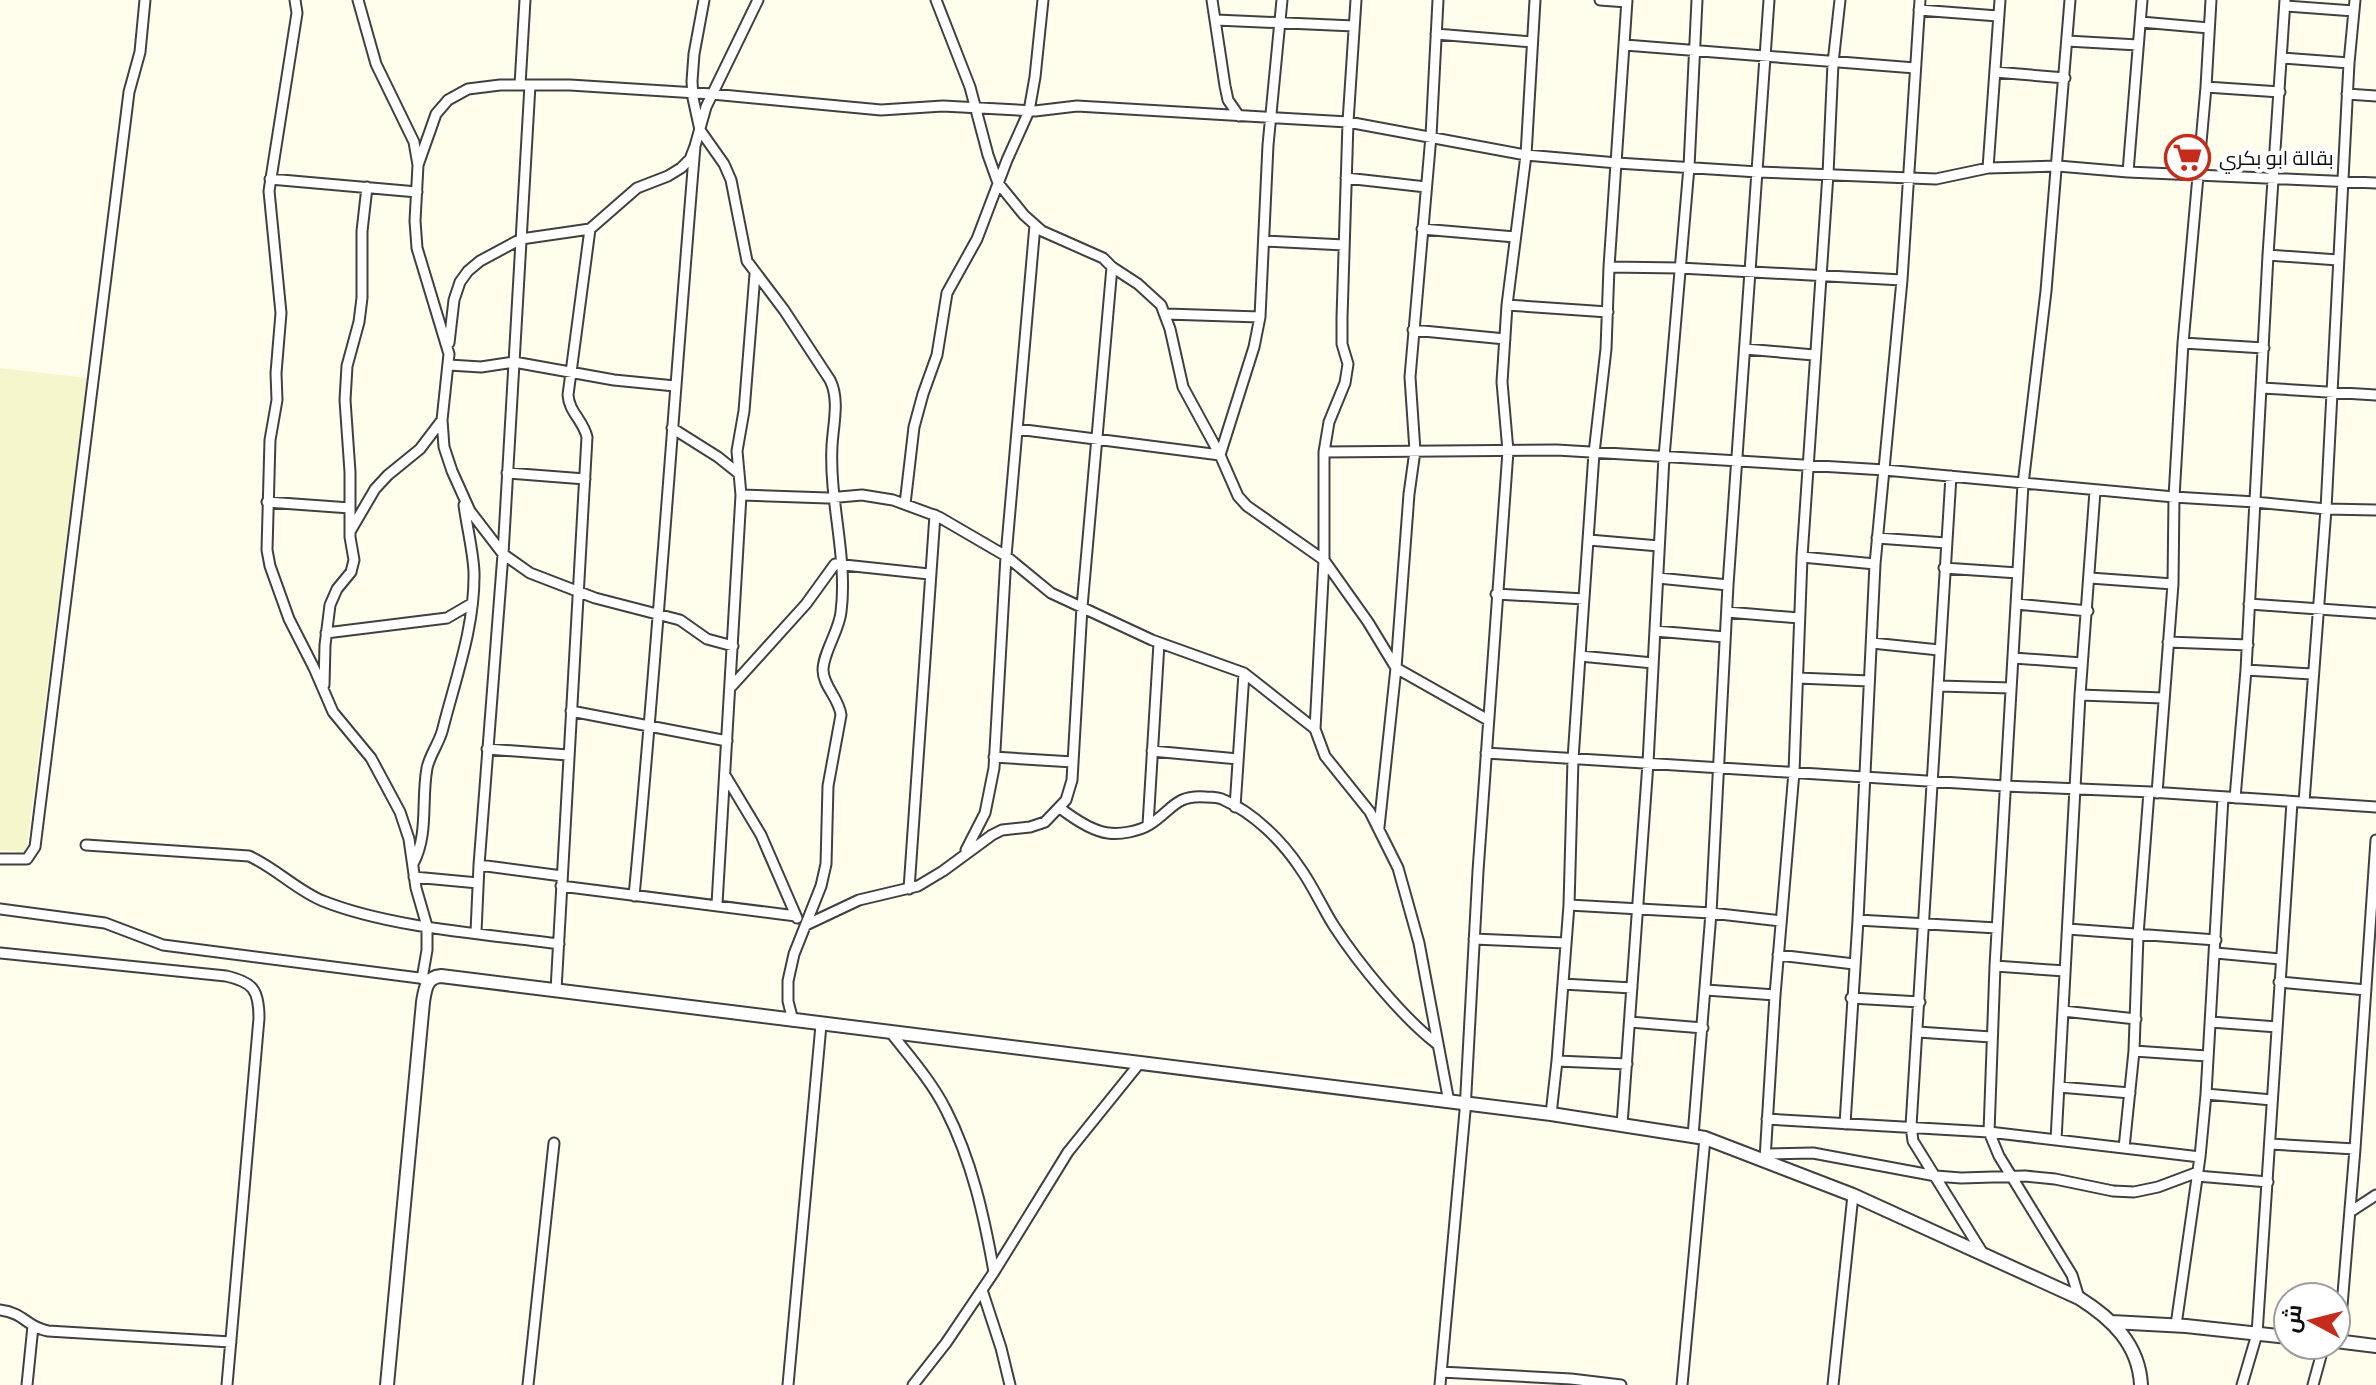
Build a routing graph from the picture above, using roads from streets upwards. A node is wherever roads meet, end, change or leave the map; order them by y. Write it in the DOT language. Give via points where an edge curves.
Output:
graph roads {
  1 [pos="145,0"];
  2 [pos="295,0"];
  3 [pos="358,0"];
  4 [pos="525,0"];
  5 [pos="704,0"];
  6 [pos="758,0"];
  7 [pos="936,0"];
  8 [pos="1043,0"];
  9 [pos="1212,0"];
  10 [pos="1282,0"];
  11 [pos="1356,0"];
  12 [pos="1438,0"];
  13 [pos="1535,0"];
  14 [pos="1600,0"];
  15 [pos="1697,0"];
  16 [pos="1769,0"];
  17 [pos="1840,0"];
  18 [pos="2000,0"];
  19 [pos="2070,0"];
  20 [pos="2142,0"];
  21 [pos="2211,0"];
  22 [pos="2355,0"];
  23 [pos="1627,1"];
  24 [pos="2285,3"];
  25 [pos="1920,5"];
  26 [pos="2354,11"];
  27 [pos="1998,16"];
  28 [pos="1216,20"];
  29 [pos="1280,22"];
  30 [pos="2141,22"];
  31 [pos="1354,26"];
  32 [pos="2209,28"];
  33 [pos="1436,34"];
  34 [pos="2067,41"];
  35 [pos="1532,42"];
  36 [pos="1625,45"];
  37 [pos="2138,45"];
  38 [pos="1694,51"];
  39 [pos="1766,56"];
  40 [pos="2282,58"];
  41 [pos="1833,63"];
  42 [pos="2349,63"];
  43 [pos="1915,68"];
  44 [pos="1995,72"];
  45 [pos="2065,78"];
  46 [pos="525,85"];
  47 [pos="2206,87"];
  48 [pos="2280,92"];
  49 [pos="692,93"];
  50 [pos="712,94"];
  51 [pos="2347,94"];
  52 [pos="2376,96"];
  53 [pos="976,107"];
  54 [pos="1029,111"];
  55 [pos="1239,116"];
  56 [pos="1271,118"];
  57 [pos="1348,122"];
  58 [pos="700,130"];
  59 [pos="1431,136"];
  60 [pos="695,146"];
  61 [pos="1526,155"];
  62 [pos="1617,163"];
  63 [pos="418,165"];
  64 [pos="2058,166"];
  65 [pos="1689,167"];
  66 [pos="1988,168"];
  67 [pos="1758,172"];
  68 [pos="2128,172"];
  69 [pos="1828,174"];
  70 [pos="2199,175"];
  71 [pos="2273,177"];
  72 [pos="1346,178"];
  73 [pos="1908,178"];
  74 [pos="270,179"];
  75 [pos="2343,181"];
  76 [pos="998,183"];
  77 [pos="2376,183"];
  78 [pos="367,187"];
  79 [pos="1426,187"];
  80 [pos="417,192"];
  81 [pos="1035,225"];
  82 [pos="590,229"];
  83 [pos="1422,229"];
  84 [pos="1515,237"];
  85 [pos="521,239"];
  86 [pos="1264,241"];
  87 [pos="1344,245"];
  88 [pos="2268,255"];
  89 [pos="2338,260"];
  90 [pos="1112,267"];
  91 [pos="1609,267"];
  92 [pos="1680,268"];
  93 [pos="1749,271"];
  94 [pos="755,274"];
  95 [pos="1820,276"];
  96 [pos="1902,280"];
  97 [pos="1507,305"];
  98 [pos="1608,312"];
  99 [pos="1166,314"];
  100 [pos="1260,317"];
  101 [pos="1413,330"];
  102 [pos="1505,339"];
  103 [pos="2183,343"];
  104 [pos="2264,348"];
  105 [pos="448,349"];
  106 [pos="1745,349"];
  107 [pos="1814,355"];
  108 [pos="514,362"];
  109 [pos="449,365"];
  110 [pos="572,372"];
  111 [pos="675,386"];
  112 [pos="2262,388"];
  113 [pos="2331,394"];
  114 [pos="2376,395"];
  115 [pos="442,420"];
  116 [pos="672,428"];
  117 [pos="1017,429"];
  118 [pos="1098,440"];
  119 [pos="1415,451"];
  120 [pos="1508,451"];
  121 [pos="1324,452"];
  122 [pos="1594,453"];
  123 [pos="1220,455"];
  124 [pos="1664,457"];
  125 [pos="1736,461"];
  126 [pos="1807,465"];
  127 [pos="1885,470"];
  128 [pos="507,473"];
  129 [pos="738,473"];
  130 [pos="1951,476"];
  131 [pos="585,479"];
  132 [pos="2023,484"];
  133 [pos="2095,491"];
  134 [pos="462,494"];
  135 [pos="741,495"];
  136 [pos="2174,497"];
  137 [pos="835,498"];
  138 [pos="267,502"];
  139 [pos="2255,502"];
  140 [pos="905,504"];
  141 [pos="350,508"];
  142 [pos="2326,509"];
  143 [pos="2376,510"];
  144 [pos="935,515"];
  145 [pos="350,531"];
  146 [pos="1877,538"];
  147 [pos="1589,540"];
  148 [pos="1946,543"];
  149 [pos="1659,546"];
  150 [pos="503,554"];
  151 [pos="1006,556"];
  152 [pos="1802,557"];
  153 [pos="1324,560"];
  154 [pos="841,563"];
  155 [pos="1875,564"];
  156 [pos="1944,568"];
  157 [pos="2018,573"];
  158 [pos="929,574"];
  159 [pos="1658,578"];
  160 [pos="2090,578"];
  161 [pos="2173,584"];
  162 [pos="1728,585"];
  163 [pos="579,593"];
  164 [pos="1496,594"];
  165 [pos="1584,599"];
  166 [pos="471,604"];
  167 [pos="2017,604"];
  168 [pos="2249,604"];
  169 [pos="1082,607"];
  170 [pos="2317,610"];
  171 [pos="2088,611"];
  172 [pos="1727,612"];
  173 [pos="2376,613"];
  174 [pos="658,615"];
  175 [pos="1799,618"];
  176 [pos="1655,631"];
  177 [pos="326,633"];
  178 [pos="1725,637"];
  179 [pos="2168,642"];
  180 [pos="1159,643"];
  181 [pos="1872,643"];
  182 [pos="2248,645"];
  183 [pos="733,646"];
  184 [pos="1939,650"];
  185 [pos="1580,656"];
  186 [pos="2014,658"];
  187 [pos="1653,663"];
  188 [pos="2082,663"];
  189 [pos="1396,668"];
  190 [pos="2246,670"];
  191 [pos="1244,673"];
  192 [pos="2312,674"];
  193 [pos="1798,678"];
  194 [pos="1869,681"];
  195 [pos="1939,686"];
  196 [pos="731,687"];
  197 [pos="2011,688"];
  198 [pos="324,692"];
  199 [pos="2080,695"];
  200 [pos="2163,698"];
  201 [pos="571,711"];
  202 [pos="1488,720"];
  203 [pos="650,727"];
  204 [pos="1315,729"];
  205 [pos="727,741"];
  206 [pos="487,749"];
  207 [pos="1152,751"];
  208 [pos="1486,753"];
  209 [pos="568,755"];
  210 [pos="994,757"];
  211 [pos="1238,759"];
  212 [pos="1573,759"];
  213 [pos="1073,762"];
  214 [pos="1648,763"];
  215 [pos="1720,768"];
  216 [pos="1794,772"];
  217 [pos="725,774"];
  218 [pos="1863,777"];
  219 [pos="1932,781"];
  220 [pos="2005,786"];
  221 [pos="2076,789"];
  222 [pos="2153,793"];
  223 [pos="2223,797"];
  224 [pos="2235,798"];
  225 [pos="2292,802"];
  226 [pos="2304,802"];
  227 [pos="1235,807"];
  228 [pos="2376,807"];
  229 [pos="1060,808"];
  230 [pos="1148,825"];
  231 [pos="1379,827"];
  232 [pos="2376,840"];
  233 [pos="86,845"];
  234 [pos="962,856"];
  235 [pos="0,859"];
  236 [pos="413,864"];
  237 [pos="479,865"];
  238 [pos="414,877"];
  239 [pos="561,881"];
  240 [pos="478,883"];
  241 [pos="909,889"];
  242 [pos="634,896"];
  243 [pos="717,904"];
  244 [pos="1569,905"];
  245 [pos="0,909"];
  246 [pos="1638,909"];
  247 [pos="1711,913"];
  248 [pos="796,916"];
  249 [pos="1858,920"];
  250 [pos="1781,921"];
  251 [pos="1925,922"];
  252 [pos="427,926"];
  253 [pos="1997,928"];
  254 [pos="804,929"];
  255 [pos="2068,929"];
  256 [pos="476,932"];
  257 [pos="2138,935"];
  258 [pos="1474,939"];
  259 [pos="2216,940"];
  260 [pos="1565,943"];
  261 [pos="559,944"];
  262 [pos="0,953"];
  263 [pos="2216,953"];
  264 [pos="1778,955"];
  265 [pos="2280,959"];
  266 [pos="1854,964"];
  267 [pos="1995,966"];
  268 [pos="2065,971"];
  269 [pos="426,979"];
  270 [pos="2279,982"];
  271 [pos="1563,984"];
  272 [pos="1632,988"];
  273 [pos="556,990"];
  274 [pos="1706,990"];
  275 [pos="2366,990"];
  276 [pos="1775,995"];
  277 [pos="1851,998"];
  278 [pos="1920,1002"];
  279 [pos="2063,1011"];
  280 [pos="2136,1019"];
  281 [pos="793,1021"];
  282 [pos="1630,1022"];
  283 [pos="2211,1022"];
  284 [pos="821,1025"];
  285 [pos="2277,1027"];
  286 [pos="1703,1028"];
  287 [pos="1918,1032"];
  288 [pos="891,1033"];
  289 [pos="1991,1037"];
  290 [pos="1437,1044"];
  291 [pos="2134,1051"];
  292 [pos="2207,1056"];
  293 [pos="1557,1061"];
  294 [pos="1139,1064"];
  295 [pos="1627,1064"];
  296 [pos="2059,1087"];
  297 [pos="2130,1093"];
  298 [pos="2206,1094"];
  299 [pos="2272,1100"];
  300 [pos="1449,1102"];
  301 [pos="1465,1104"];
  302 [pos="1551,1114"];
  303 [pos="1767,1119"];
  304 [pos="1845,1124"];
  305 [pos="1622,1125"];
  306 [pos="1911,1126"];
  307 [pos="1989,1132"];
  308 [pos="1699,1137"];
  309 [pos="2056,1140"];
  310 [pos="554,1143"];
  311 [pos="2270,1144"];
  312 [pos="2124,1148"];
  313 [pos="2355,1149"];
  314 [pos="1765,1157"];
  315 [pos="2200,1157"];
  316 [pos="2198,1174"];
  317 [pos="1936,1176"];
  318 [pos="2011,1176"];
  319 [pos="2268,1182"];
  320 [pos="1853,1195"];
  321 [pos="2376,1195"];
  322 [pos="2350,1212"];
  323 [pos="1982,1252"];
  324 [pos="994,1272"];
  325 [pos="2343,1281"];
  326 [pos="982,1290"];
  327 [pos="2079,1298"];
  328 [pos="0,1310"];
  329 [pos="2112,1322"];
  330 [pos="2176,1325"];
  331 [pos="33,1326"];
  332 [pos="2257,1334"];
  333 [pos="2272,1335"];
  334 [pos="231,1342"];
  335 [pos="2352,1344"];
  336 [pos="2376,1346"];
  337 [pos="2320,1361"];
  338 [pos="1441,1372"];
  339 [pos="27,1385"];
  340 [pos="227,1385"];
  341 [pos="387,1385"];
  342 [pos="528,1385"];
  343 [pos="788,1385"];
  344 [pos="913,1385"];
  345 [pos="1010,1385"];
  346 [pos="1440,1385"];
  347 [pos="1621,1385"];
  348 [pos="1682,1385"];
  349 [pos="1833,1385"];
  350 [pos="2141,1385"];
  351 [pos="2242,1385"];
  352 [pos="2313,1385"];
  1 -- 235 [label="street" via="129,92 35,847 27,859"];
  2 -- 74 [label="street"];
  3 -- 63 [label="street" via="376,64 409,129"];
  4 -- 46 [label="street"];
  5 -- 49 [label="street"];
  6 -- 50 [label="street"];
  7 -- 53 [label="street"];
  8 -- 54 [label="street"];
  9 -- 28 [label="street"];
  10 -- 29 [label="street"];
  11 -- 31 [label="street"];
  12 -- 33 [label="street"];
  13 -- 35 [label="street"];
  14 -- 23 [label="street"];
  15 -- 38 [label="street"];
  16 -- 39 [label="street"];
  17 -- 41 [label="street"];
  18 -- 27 [label="street"];
  19 -- 34 [label="street"];
  20 -- 30 [label="street"];
  21 -- 32 [label="street"];
  22 -- 26 [label="street"];
  23 -- 36 [label="street"];
  24 -- 26 [label="street"];
  24 -- 40 [label="street"];
  25 -- 27 [label="street"];
  25 -- 43 [label="street"];
  26 -- 42 [label="street"];
  27 -- 44 [label="street"];
  28 -- 29 [label="street"];
  28 -- 55 [label="street" via="1228,100"];
  29 -- 31 [label="street"];
  29 -- 56 [label="street"];
  30 -- 32 [label="street"];
  30 -- 37 [label="street"];
  31 -- 57 [label="street"];
  32 -- 47 [label="street"];
  33 -- 35 [label="street"];
  33 -- 59 [label="street"];
  34 -- 37 [label="street"];
  34 -- 45 [label="street"];
  35 -- 61 [label="street"];
  36 -- 38 [label="street"];
  36 -- 62 [label="street"];
  37 -- 68 [label="street"];
  38 -- 39 [label="street"];
  38 -- 65 [label="street"];
  39 -- 41 [label="street"];
  39 -- 67 [label="street"];
  40 -- 42 [label="street"];
  40 -- 48 [label="street"];
  41 -- 43 [label="street"];
  41 -- 69 [label="street"];
  42 -- 51 [label="street"];
  43 -- 73 [label="street"];
  44 -- 45 [label="street"];
  44 -- 66 [label="street"];
  45 -- 64 [label="street"];
  46 -- 49 [label="street"];
  46 -- 63 [label="street" via="468,89 448,100 436,114"];
  46 -- 85 [label="street"];
  47 -- 48 [label="street"];
  47 -- 70 [label="street"];
  48 -- 71 [label="street"];
  49 -- 50 [label="street"];
  49 -- 58 [label="street"];
  50 -- 53 [label="street" via="881,110"];
  50 -- 58 [label="street"];
  51 -- 52 [label="street"];
  51 -- 75 [label="street"];
  53 -- 54 [label="street"];
  53 -- 76 [label="street"];
  54 -- 55 [label="street" via="1077,106"];
  54 -- 76 [label="street"];
  55 -- 56 [label="street"];
  56 -- 57 [label="street"];
  56 -- 86 [label="street"];
  57 -- 59 [label="street"];
  57 -- 72 [label="street"];
  58 -- 60 [label="street"];
  58 -- 94 [label="street" via="731,180 744,254"];
  59 -- 61 [label="street"];
  59 -- 79 [label="street"];
  60 -- 82 [label="street" via="681,168 637,188"];
  60 -- 111 [label="street"];
  61 -- 62 [label="street"];
  61 -- 84 [label="street"];
  62 -- 65 [label="street"];
  62 -- 91 [label="street"];
  63 -- 80 [label="street"];
  64 -- 66 [label="street"];
  64 -- 68 [label="street"];
  64 -- 132 [label="street"];
  65 -- 67 [label="street"];
  65 -- 92 [label="street"];
  66 -- 73 [label="street" via="1948,178"];
  67 -- 69 [label="street"];
  67 -- 93 [label="street"];
  68 -- 70 [label="street"];
  69 -- 73 [label="street"];
  69 -- 95 [label="street"];
  70 -- 71 [label="street"];
  70 -- 103 [label="street"];
  71 -- 75 [label="street"];
  71 -- 88 [label="street"];
  72 -- 79 [label="street"];
  72 -- 87 [label="street"];
  73 -- 96 [label="street"];
  74 -- 78 [label="street"];
  74 -- 138 [label="street" via="281,313"];
  75 -- 77 [label="street"];
  75 -- 89 [label="street"];
  76 -- 81 [label="street"];
  76 -- 140 [label="street" via="945,302 937,355 913,436"];
  78 -- 80 [label="street"];
  78 -- 141 [label="street" via="362,298 346,374"];
  79 -- 83 [label="street"];
  80 -- 105 [label="street" via="417,248"];
  81 -- 90 [label="street"];
  81 -- 117 [label="street"];
  82 -- 85 [label="street"];
  82 -- 110 [label="street"];
  83 -- 84 [label="street"];
  83 -- 101 [label="street"];
  84 -- 97 [label="street"];
  85 -- 105 [label="street" via="480,261 460,282"];
  85 -- 108 [label="street"];
  86 -- 87 [label="street"];
  86 -- 100 [label="street"];
  87 -- 121 [label="street" via="1342,344 1348,364"];
  88 -- 89 [label="street"];
  88 -- 104 [label="street"];
  89 -- 113 [label="street"];
  90 -- 99 [label="street" via="1151,295"];
  90 -- 118 [label="street"];
  91 -- 92 [label="street"];
  91 -- 98 [label="street"];
  92 -- 93 [label="street"];
  92 -- 124 [label="street"];
  93 -- 95 [label="street"];
  93 -- 106 [label="street"];
  94 -- 129 [label="street"];
  94 -- 137 [label="street" via="833,386"];
  95 -- 96 [label="street"];
  95 -- 107 [label="street"];
  96 -- 127 [label="street"];
  97 -- 98 [label="street"];
  97 -- 102 [label="street"];
  98 -- 122 [label="street"];
  99 -- 100 [label="street"];
  99 -- 123 [label="street" via="1183,387"];
  100 -- 123 [label="street"];
  101 -- 102 [label="street"];
  101 -- 119 [label="street"];
  102 -- 120 [label="street" via="1502,382"];
  103 -- 104 [label="street"];
  103 -- 136 [label="street"];
  104 -- 112 [label="street"];
  105 -- 109 [label="street"];
  106 -- 107 [label="street"];
  106 -- 125 [label="street"];
  107 -- 126 [label="street"];
  108 -- 109 [label="street"];
  108 -- 110 [label="street"];
  108 -- 128 [label="street"];
  109 -- 115 [label="street"];
  110 -- 111 [label="street"];
  110 -- 131 [label="street" via="568,401 586,431"];
  111 -- 116 [label="street"];
  112 -- 113 [label="street"];
  112 -- 139 [label="street"];
  113 -- 114 [label="street"];
  113 -- 142 [label="street"];
  115 -- 134 [label="street" via="447,456"];
  115 -- 145 [label="street" via="420,449 375,489"];
  116 -- 129 [label="street"];
  116 -- 174 [label="street"];
  117 -- 118 [label="street"];
  117 -- 151 [label="street"];
  118 -- 123 [label="street"];
  118 -- 169 [label="street"];
  119 -- 120 [label="street"];
  119 -- 121 [label="street"];
  119 -- 189 [label="street"];
  120 -- 122 [label="street"];
  120 -- 164 [label="street"];
  121 -- 153 [label="street"];
  122 -- 124 [label="street"];
  122 -- 147 [label="street"];
  123 -- 153 [label="street" via="1247,506"];
  124 -- 125 [label="street"];
  124 -- 149 [label="street"];
  125 -- 126 [label="street"];
  125 -- 162 [label="street"];
  126 -- 127 [label="street"];
  126 -- 152 [label="street"];
  127 -- 130 [label="street"];
  127 -- 146 [label="street"];
  128 -- 131 [label="street"];
  128 -- 150 [label="street"];
  129 -- 135 [label="street"];
  130 -- 132 [label="street"];
  130 -- 148 [label="street"];
  131 -- 163 [label="street"];
  132 -- 133 [label="street"];
  132 -- 157 [label="street"];
  133 -- 136 [label="street"];
  133 -- 160 [label="street"];
  134 -- 150 [label="street"];
  134 -- 166 [label="street" via="473,559"];
  135 -- 137 [label="street"];
  135 -- 183 [label="street"];
  136 -- 139 [label="street"];
  136 -- 161 [label="street"];
  137 -- 140 [label="street" via="862,495"];
  137 -- 154 [label="street"];
  138 -- 141 [label="street"];
  138 -- 198 [label="street" via="270,566"];
  139 -- 142 [label="street"];
  139 -- 168 [label="street"];
  140 -- 144 [label="street"];
  141 -- 145 [label="street"];
  142 -- 143 [label="street"];
  142 -- 170 [label="street"];
  144 -- 151 [label="street"];
  144 -- 158 [label="street"];
  145 -- 177 [label="street" via="353,566 332,599"];
  146 -- 148 [label="street"];
  146 -- 155 [label="street"];
  147 -- 149 [label="street"];
  147 -- 165 [label="street"];
  148 -- 156 [label="street"];
  149 -- 159 [label="street"];
  150 -- 163 [label="street" via="530,573"];
  150 -- 206 [label="street"];
  151 -- 169 [label="street" via="1051,593"];
  151 -- 210 [label="street"];
  152 -- 155 [label="street"];
  152 -- 175 [label="street"];
  153 -- 189 [label="street"];
  153 -- 204 [label="street"];
  154 -- 158 [label="street"];
  154 -- 196 [label="street" via="833,565 806,604"];
  154 -- 254 [label="street" via="840,619 823,672 841,715 828,786 826,864"];
  155 -- 181 [label="street"];
  156 -- 157 [label="street"];
  156 -- 184 [label="street"];
  157 -- 167 [label="street"];
  158 -- 241 [label="street"];
  159 -- 162 [label="street"];
  159 -- 176 [label="street"];
  160 -- 161 [label="street"];
  160 -- 171 [label="street"];
  161 -- 179 [label="street"];
  162 -- 172 [label="street"];
  163 -- 174 [label="street"];
  163 -- 201 [label="street"];
  164 -- 165 [label="street"];
  164 -- 202 [label="street"];
  165 -- 185 [label="street"];
  166 -- 177 [label="street" via="447,618"];
  166 -- 236 [label="street" via="461,668 427,768 421,843"];
  167 -- 171 [label="street"];
  167 -- 186 [label="street"];
  168 -- 170 [label="street"];
  168 -- 182 [label="street"];
  169 -- 180 [label="street"];
  169 -- 213 [label="street"];
  170 -- 173 [label="street"];
  170 -- 192 [label="street"];
  171 -- 188 [label="street"];
  172 -- 175 [label="street"];
  172 -- 178 [label="street"];
  174 -- 183 [label="street"];
  174 -- 203 [label="street"];
  175 -- 193 [label="street"];
  176 -- 178 [label="street"];
  176 -- 187 [label="street"];
  177 -- 198 [label="street"];
  178 -- 215 [label="street"];
  179 -- 182 [label="street"];
  179 -- 200 [label="street"];
  180 -- 191 [label="street"];
  180 -- 207 [label="street"];
  181 -- 184 [label="street"];
  181 -- 194 [label="street"];
  182 -- 190 [label="street"];
  183 -- 196 [label="street"];
  184 -- 195 [label="street"];
  185 -- 187 [label="street"];
  185 -- 212 [label="street"];
  186 -- 188 [label="street"];
  186 -- 197 [label="street"];
  187 -- 214 [label="street"];
  188 -- 199 [label="street"];
  189 -- 202 [label="street"];
  189 -- 231 [label="street"];
  190 -- 192 [label="street"];
  190 -- 224 [label="street"];
  191 -- 204 [label="street"];
  191 -- 211 [label="street"];
  192 -- 226 [label="street"];
  193 -- 194 [label="street"];
  193 -- 216 [label="street"];
  194 -- 218 [label="street"];
  195 -- 197 [label="street"];
  195 -- 219 [label="street"];
  196 -- 205 [label="street"];
  197 -- 220 [label="street"];
  198 -- 236 [label="street" via="391,792"];
  199 -- 200 [label="street"];
  199 -- 221 [label="street"];
  200 -- 222 [label="street"];
  201 -- 203 [label="street"];
  201 -- 209 [label="street"];
  202 -- 208 [label="street"];
  203 -- 205 [label="street"];
  203 -- 242 [label="street"];
  204 -- 231 [label="street" via="1325,756"];
  205 -- 217 [label="street"];
  206 -- 209 [label="street"];
  206 -- 237 [label="street"];
  207 -- 211 [label="street"];
  207 -- 230 [label="street"];
  208 -- 212 [label="street"];
  208 -- 258 [label="street"];
  209 -- 239 [label="street"];
  210 -- 213 [label="street"];
  210 -- 234 [label="street" via="985,813"];
  211 -- 227 [label="street"];
  212 -- 214 [label="street"];
  212 -- 244 [label="street"];
  213 -- 229 [label="street" via="1070,792"];
  214 -- 215 [label="street"];
  214 -- 246 [label="street"];
  215 -- 216 [label="street"];
  215 -- 247 [label="street"];
  216 -- 218 [label="street"];
  216 -- 250 [label="street"];
  217 -- 243 [label="street"];
  217 -- 248 [label="street" via="761,835"];
  218 -- 219 [label="street"];
  218 -- 249 [label="street"];
  219 -- 220 [label="street"];
  219 -- 251 [label="street"];
  220 -- 221 [label="street"];
  220 -- 253 [label="street"];
  221 -- 222 [label="street"];
  221 -- 255 [label="street"];
  222 -- 223 [label="street"];
  222 -- 257 [label="street"];
  223 -- 224 [label="street"];
  223 -- 259 [label="street"];
  224 -- 225 [label="street"];
  225 -- 226 [label="street"];
  225 -- 265 [label="street"];
  226 -- 228 [label="street"];
  227 -- 230 [label="street" via="1222,799 1194,796 1181,799"];
  227 -- 290 [label="street" via="1258,821 1300,867 1364,966"];
  229 -- 230 [label="street" via="1107,833"];
  229 -- 234 [label="street" via="1045,822 1002,830"];
  231 -- 290 [label="street" via="1410,906"];
  232 -- 275 [label="street"];
  233 -- 252 [label="street" via="249,856 322,900"];
  234 -- 241 [label="street"];
  236 -- 238 [label="street"];
  237 -- 239 [label="street"];
  237 -- 240 [label="street"];
  238 -- 240 [label="street"];
  238 -- 252 [label="street"];
  239 -- 242 [label="street"];
  239 -- 261 [label="street"];
  240 -- 256 [label="street"];
  241 -- 254 [label="street" via="859,900"];
  242 -- 243 [label="street"];
  243 -- 248 [label="street"];
  244 -- 246 [label="street"];
  244 -- 260 [label="street"];
  245 -- 269 [label="street" via="105,923 163,945"];
  246 -- 247 [label="street"];
  246 -- 272 [label="street"];
  247 -- 250 [label="street"];
  247 -- 274 [label="street"];
  248 -- 254 [label="street"];
  249 -- 251 [label="street"];
  249 -- 266 [label="street"];
  250 -- 264 [label="street"];
  251 -- 253 [label="street"];
  251 -- 278 [label="street"];
  252 -- 256 [label="street"];
  252 -- 269 [label="street"];
  253 -- 267 [label="street"];
  254 -- 281 [label="street" via="788,981"];
  255 -- 257 [label="street"];
  255 -- 268 [label="street"];
  256 -- 261 [label="street"];
  257 -- 259 [label="street"];
  257 -- 280 [label="street"];
  258 -- 260 [label="street"];
  258 -- 301 [label="street"];
  259 -- 263 [label="street"];
  260 -- 271 [label="street"];
  261 -- 273 [label="street"];
  262 -- 334 [label="street" via="226,976 251,985 257,994"];
  263 -- 265 [label="street"];
  263 -- 283 [label="street"];
  264 -- 266 [label="street"];
  264 -- 276 [label="street"];
  265 -- 270 [label="street"];
  266 -- 277 [label="street"];
  267 -- 268 [label="street"];
  267 -- 289 [label="street"];
  268 -- 279 [label="street"];
  269 -- 273 [label="street" via="441,976"];
  269 -- 341 [label="street"];
  270 -- 275 [label="street"];
  270 -- 285 [label="street"];
  271 -- 272 [label="street"];
  271 -- 293 [label="street"];
  272 -- 282 [label="street"];
  273 -- 281 [label="street"];
  274 -- 276 [label="street"];
  274 -- 286 [label="street"];
  275 -- 313 [label="street"];
  276 -- 303 [label="street"];
  277 -- 278 [label="street"];
  277 -- 304 [label="street"];
  278 -- 287 [label="street"];
  279 -- 280 [label="street"];
  279 -- 296 [label="street"];
  280 -- 291 [label="street"];
  281 -- 284 [label="street"];
  282 -- 286 [label="street"];
  282 -- 295 [label="street"];
  283 -- 285 [label="street"];
  283 -- 292 [label="street"];
  284 -- 288 [label="street"];
  284 -- 343 [label="street"];
  285 -- 299 [label="street"];
  286 -- 308 [label="street"];
  287 -- 289 [label="street"];
  287 -- 306 [label="street"];
  288 -- 294 [label="street"];
  288 -- 324 [label="street" via="937,1095 956,1133 983,1212"];
  289 -- 307 [label="street"];
  290 -- 300 [label="street"];
  291 -- 292 [label="street"];
  291 -- 297 [label="street"];
  292 -- 298 [label="street"];
  293 -- 295 [label="street"];
  293 -- 302 [label="street"];
  294 -- 300 [label="street"];
  294 -- 324 [label="street" via="1068,1152"];
  295 -- 305 [label="street"];
  296 -- 297 [label="street"];
  296 -- 309 [label="street"];
  297 -- 312 [label="street"];
  298 -- 299 [label="street"];
  298 -- 315 [label="street"];
  299 -- 311 [label="street"];
  300 -- 301 [label="street"];
  301 -- 302 [label="street"];
  301 -- 338 [label="street"];
  302 -- 305 [label="street"];
  303 -- 304 [label="street"];
  303 -- 314 [label="street"];
  304 -- 306 [label="street"];
  305 -- 308 [label="street"];
  306 -- 307 [label="street"];
  306 -- 317 [label="street" via="1913,1141"];
  307 -- 309 [label="street"];
  307 -- 318 [label="street"];
  308 -- 314 [label="street"];
  308 -- 348 [label="street"];
  309 -- 312 [label="street"];
  310 -- 342 [label="street"];
  311 -- 313 [label="street"];
  311 -- 319 [label="street"];
  312 -- 315 [label="street"];
  313 -- 322 [label="street"];
  314 -- 317 [label="street" via="1813,1153"];
  314 -- 320 [label="street"];
  315 -- 316 [label="street"];
  316 -- 318 [label="street" via="2134,1192"];
  316 -- 319 [label="street"];
  316 -- 330 [label="street"];
  317 -- 318 [label="street"];
  317 -- 323 [label="street"];
  318 -- 327 [label="street" via="2067,1265"];
  319 -- 332 [label="street"];
  320 -- 323 [label="street"];
  320 -- 349 [label="street"];
  321 -- 322 [label="street"];
  322 -- 325 [label="street"];
  323 -- 327 [label="street"];
  324 -- 326 [label="street"];
  326 -- 344 [label="street"];
  326 -- 345 [label="street"];
  327 -- 329 [label="street"];
  328 -- 331 [label="street" via="20,1314"];
  329 -- 330 [label="street"];
  329 -- 350 [label="street" via="2133,1352"];
  330 -- 332 [label="street"];
  331 -- 334 [label="street"];
  331 -- 339 [label="street"];
  332 -- 333 [label="street"];
  332 -- 351 [label="street"];
  334 -- 340 [label="street"];
  335 -- 336 [label="street"];
  337 -- 352 [label="street"];
  338 -- 346 [label="street"];
  338 -- 347 [label="street"];
}
